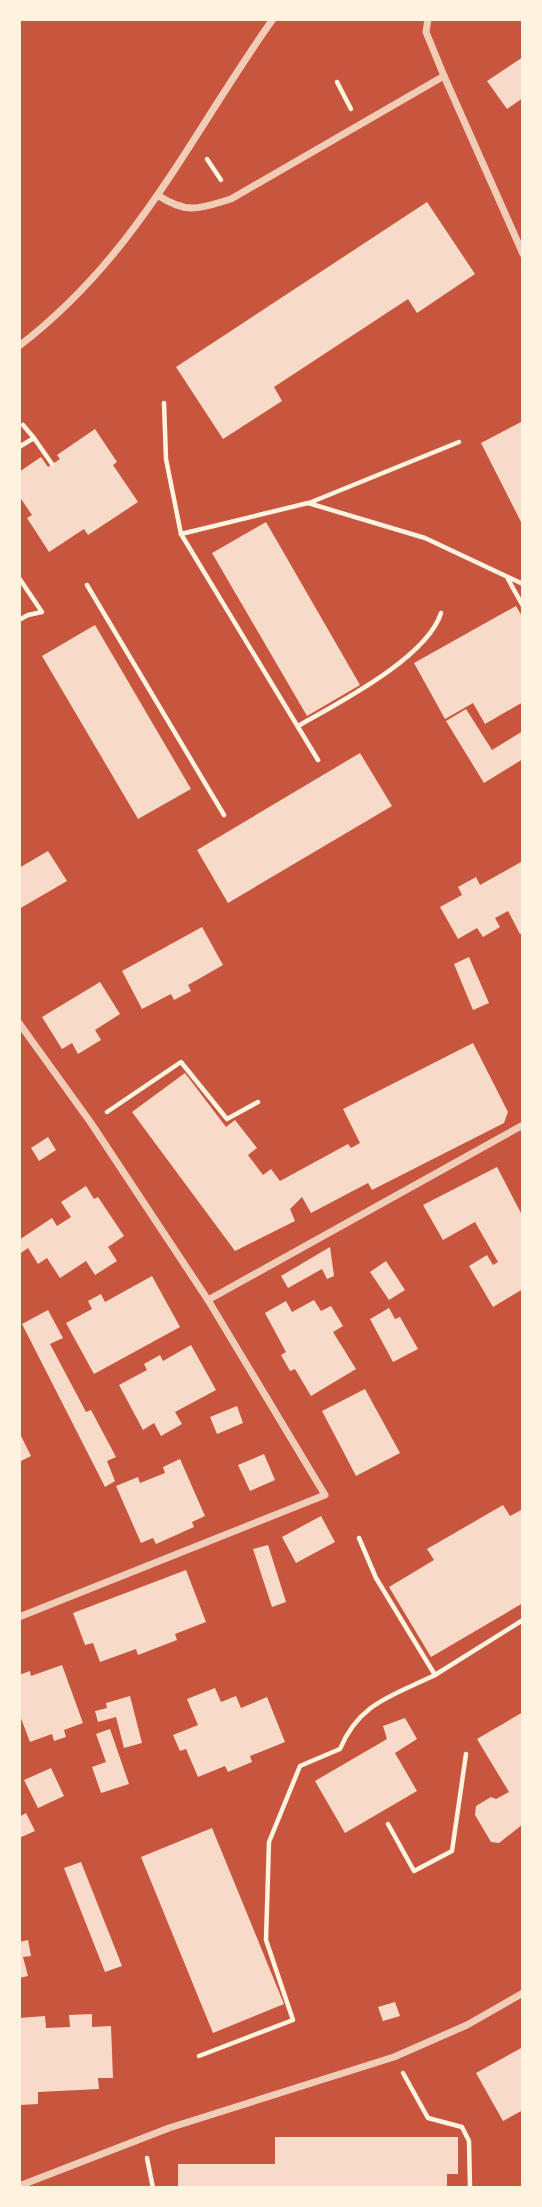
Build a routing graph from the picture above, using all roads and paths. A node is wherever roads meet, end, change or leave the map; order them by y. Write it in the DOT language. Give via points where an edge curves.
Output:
graph roads {
  1 [pos="273,19"];
  2 [pos="428,19"];
  3 [pos="444,76"];
  4 [pos="337,82"];
  5 [pos="359,125"];
  6 [pos="208,160"];
  7 [pos="222,181"];
  8 [pos="159,196"];
  9 [pos="523,254"];
  10 [pos="19,346"];
  11 [pos="164,403"];
  12 [pos="23,425"];
  13 [pos="34,438"];
  14 [pos="459,442"];
  15 [pos="19,447"];
  16 [pos="52,464"];
  17 [pos="308,503"];
  18 [pos="181,534"];
  19 [pos="507,576"];
  20 [pos="19,578"];
  21 [pos="523,584"];
  22 [pos="87,585"];
  23 [pos="523,606"];
  24 [pos="441,613"];
  25 [pos="19,620"];
  26 [pos="298,726"];
  27 [pos="318,760"];
  28 [pos="223,816"];
  29 [pos="19,1023"];
  30 [pos="258,1102"];
  31 [pos="91,1123"];
  32 [pos="523,1125"];
  33 [pos="208,1300"];
  34 [pos="359,1538"];
  35 [pos="19,1617"];
  36 [pos="523,1620"];
  37 [pos="435,1675"];
  38 [pos="466,1754"];
  39 [pos="388,1824"];
  40 [pos="523,1993"];
  41 [pos="200,2056"];
  42 [pos="394,2057"];
  43 [pos="143,2137"];
  44 [pos="19,2186"];
  45 [pos="153,2188"];
  46 [pos="470,2188"];
  1 -- 8 [label="street"];
  2 -- 3 [label="street" via="426,32"];
  3 -- 5 [label="street"];
  3 -- 9 [label="street"];
  4 -- 5 [label="path"];
  5 -- 8 [label="street" via="231,199 182,209"];
  6 -- 7 [label="path"];
  8 -- 10 [label="street" via="87,286"];
  11 -- 18 [label="path" via="166,459"];
  12 -- 13 [label="path"];
  13 -- 15 [label="path"];
  13 -- 16 [label="path"];
  14 -- 17 [label="path"];
  17 -- 18 [label="path"];
  17 -- 19 [label="path" via="425,538"];
  18 -- 26 [label="path"];
  19 -- 21 [label="path"];
  19 -- 23 [label="path"];
  20 -- 25 [label="path" via="42,612"];
  22 -- 28 [label="path"];
  24 -- 26 [label="path" via="436,628 377,680"];
  26 -- 27 [label="path"];
  29 -- 31 [label="street"];
  30 -- 31 [label="path" via="227,1119 181,1062"];
  31 -- 33 [label="street"];
  32 -- 33 [label="street"];
  33 -- 35 [label="street" via="325,1495"];
  34 -- 37 [label="path" via="376,1578"];
  36 -- 37 [label="path"];
  37 -- 41 [label="path" via="364,1711 340,1749 300,1766 269,1842 265,1940 293,2020"];
  38 -- 39 [label="path" via="452,1851 414,1871"];
  40 -- 42 [label="street" via="467,2025"];
  42 -- 43 [label="street"];
  42 -- 46 [label="path" via="428,2118 462,2127 470,2141"];
  43 -- 44 [label="street"];
  43 -- 45 [label="path"];
}
